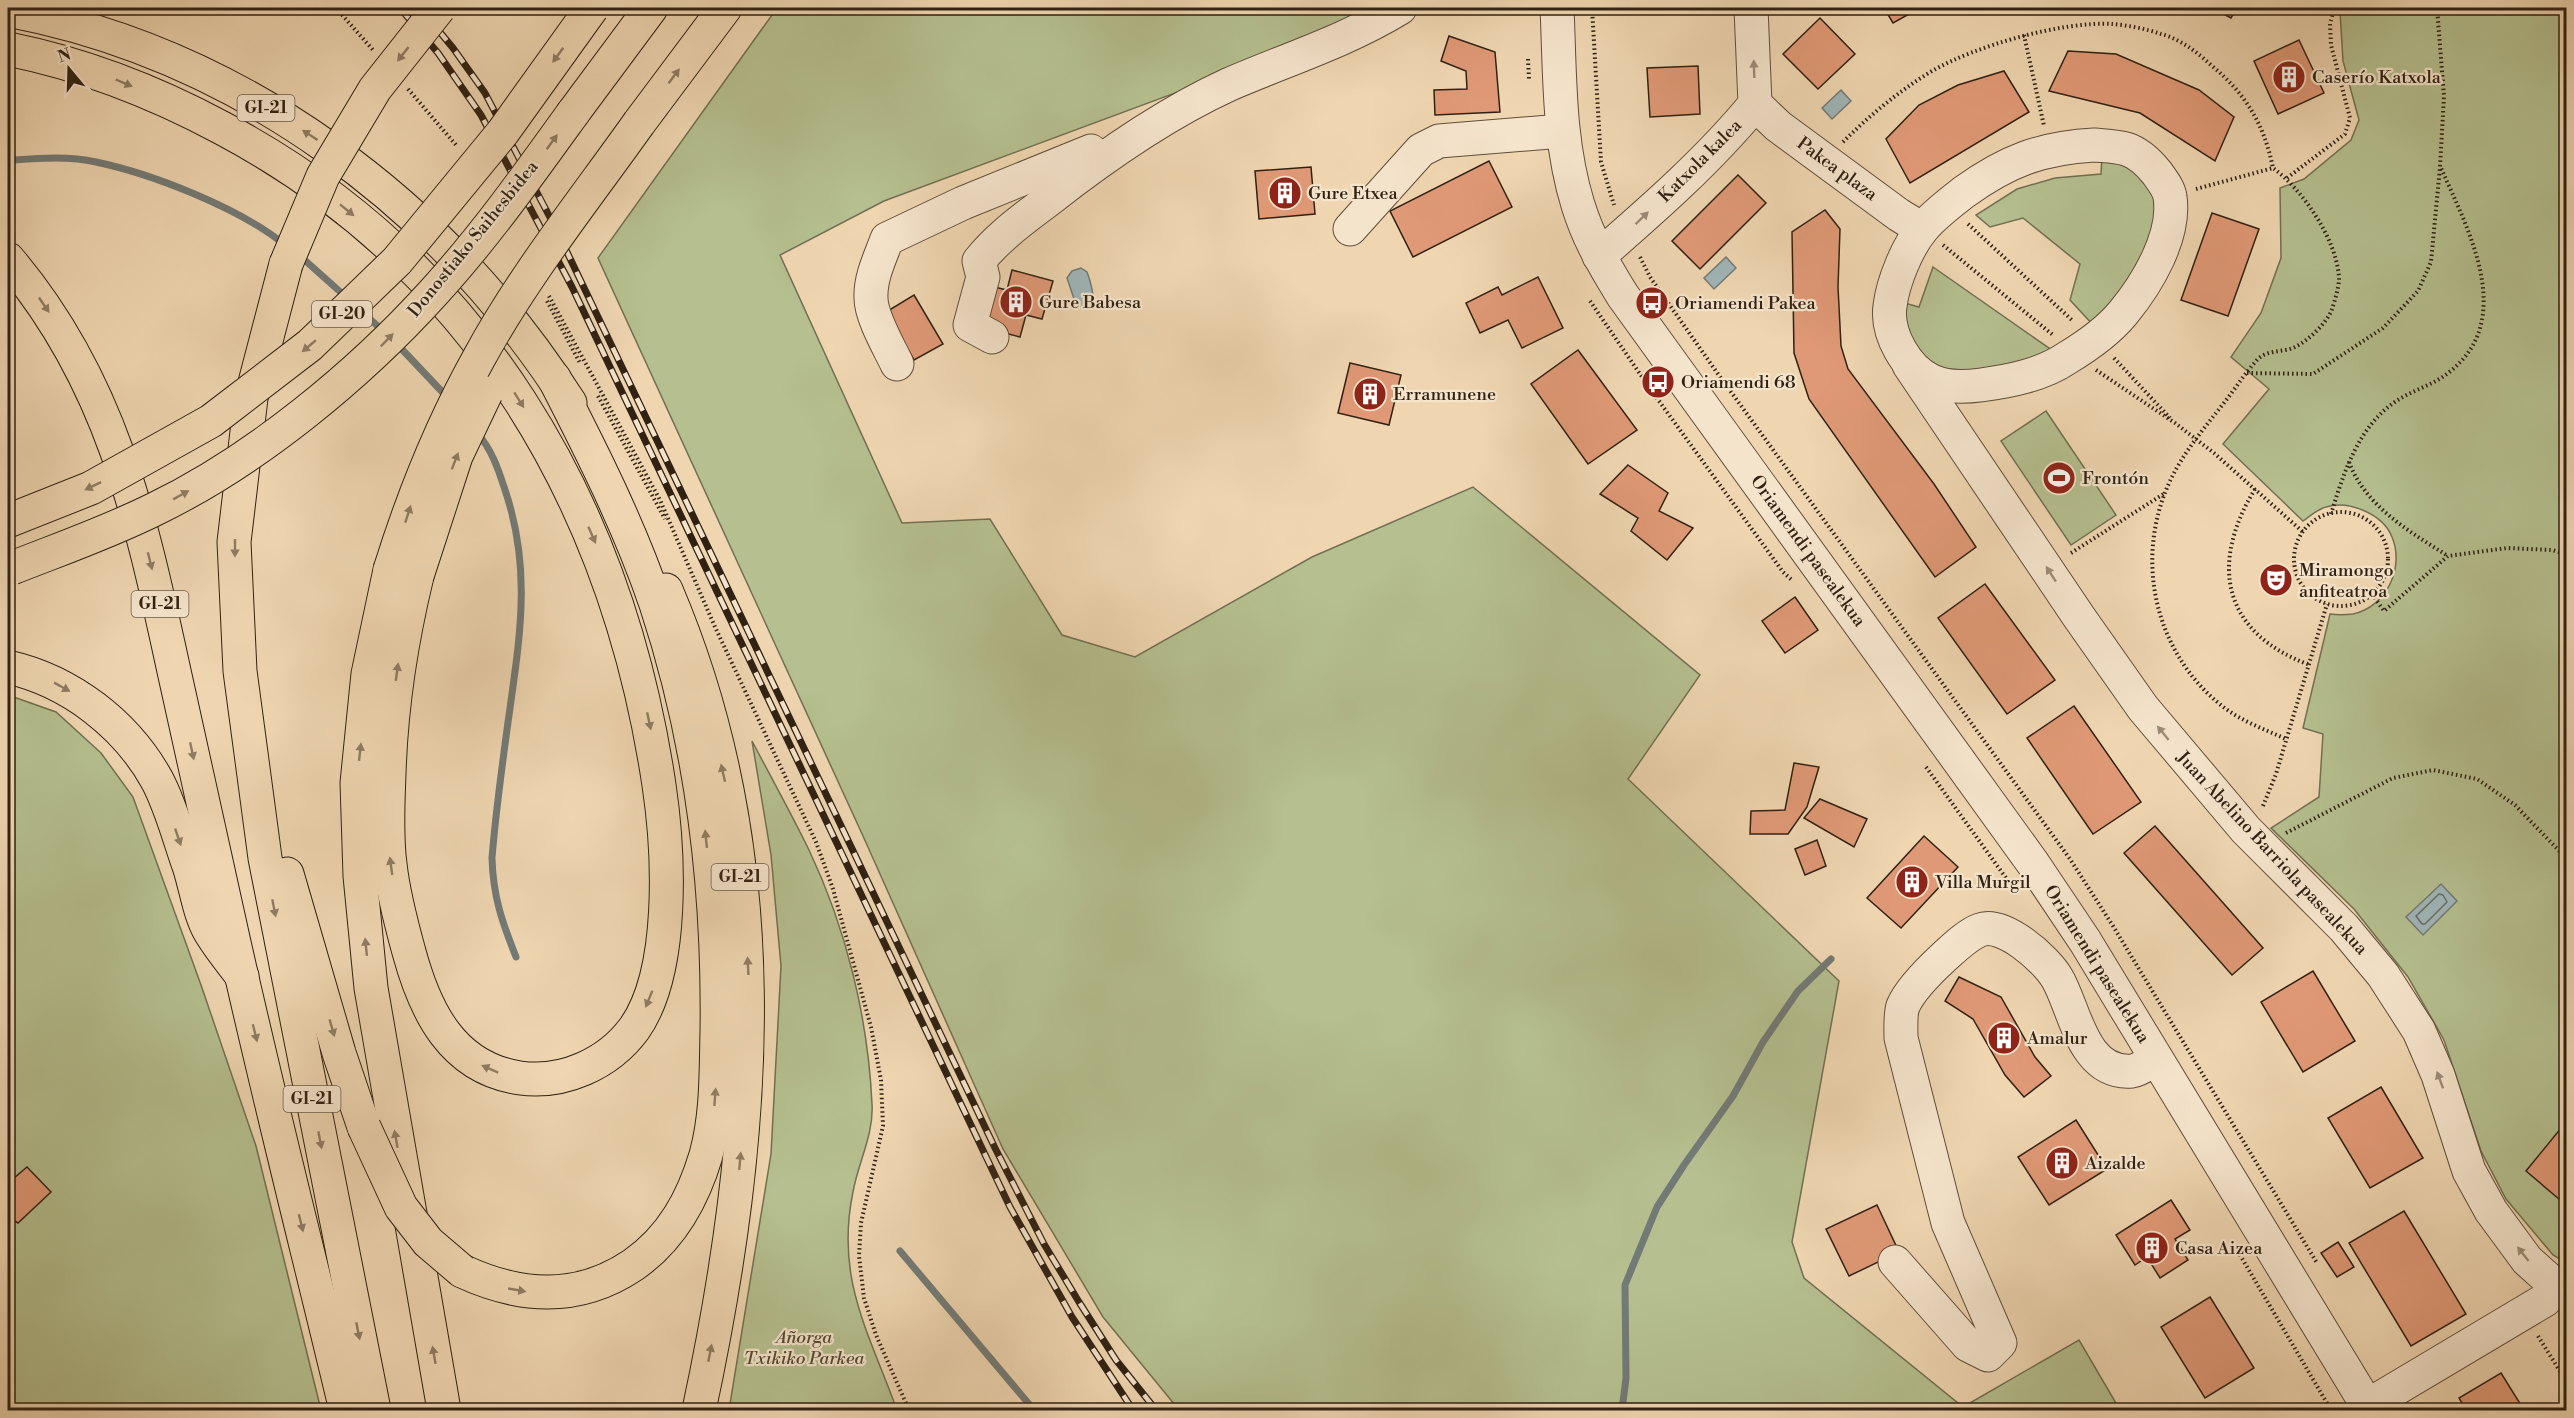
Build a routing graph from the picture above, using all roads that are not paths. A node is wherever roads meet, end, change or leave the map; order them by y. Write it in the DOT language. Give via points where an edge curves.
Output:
graph roads {
  1 [pos="439,8"];
  2 [pos="592,8"];
  3 [pos="651,8"];
  4 [pos="725,8"];
  5 [pos="1400,8"];
  6 [pos="1557,8"];
  7 [pos="1751,8"];
  8 [pos="8,10"];
  9 [pos="8,49"];
  10 [pos="1755,104"];
  11 [pos="1158,123"];
  12 [pos="1563,130"];
  13 [pos="1350,229"];
  14 [pos="1922,229"];
  15 [pos="1599,256"];
  16 [pos="8,259"];
  17 [pos="992,337"];
  18 [pos="897,364"];
  19 [pos="1909,365"];
  20 [pos="554,378"];
  21 [pos="8,521"];
  22 [pos="10,569"];
  23 [pos="404,573"];
  24 [pos="8,668"];
  25 [pos="256,788"];
  26 [pos="242,976"];
  27 [pos="2156,1059"];
  28 [pos="1895,1262"];
  29 [pos="2562,1290"];
  30 [pos="2369,1408"];
  31 [pos="346,1410"];
  32 [pos="374,1410"];
  33 [pos="444,1410"];
  34 [pos="699,1410"];
  1 -- 25 [label="main road, GI-21, one-way, bridge" via="375,89 323,176 286,264 251,398 234,543 240,671"];
  2 -- 21 [label="main road, GI-20, one-way, bridge" via="503,132 397,261 310,345 210,421 92,488"];
  22 -- 3 [label="main road, Donostiako Saihesbidea / GI-20, one-way, bridge" via="155,509 215,476 288,426 370,357 434,292 507,203"];
  23 -- 4 [label="main road, one-way, bridge" via="433,520 456,456 499,365 639,123"];
  5 -- 11 [label="street" via="1332,45 1229,85"];
  6 -- 12 [label="street, Oriamendi pasealekua"];
  10 -- 7 [label="street, Katxola kalea, one-way"];
  20 -- 8 [label="main road, GI-21, one-way" via="518,327 440,239 339,153 210,77 126,41"];
  9 -- 23 [label="main road, one-way" via="111,77 188,110 264,150 319,187 413,267 454,311 489,353 567,482 618,603 638,673 652,736 666,869 660,961 651,997 622,1043 591,1066 573,1073 524,1078 494,1072 476,1062 440,1027 417,984 390,861 388,806"];
  10 -- 14 [label="street, Pakea plaza" via="1778,126"];
  15 -- 10 [label="street, Katxola kalea, one-way" via="1731,133"];
  11 -- 17 [label="street" via="1082,173 993,243 979,261 983,277 970,325"];
  11 -- 18 [label="street" via="963,203 887,239 874,271 871,300"];
  12 -- 13 [label="street" via="1439,141 1421,150"];
  12 -- 15 [label="street, Oriamendi pasealekua" via="1578,205"];
  14 -- 19 [label="street" via="1899,271 1889,309 1894,340"];
  14 -- 19 [label="street" via="1947,205 2005,166 2049,150 2094,145 2126,149 2148,161 2170,195 2169,228 2144,283 2123,314 2084,346 2038,372 1973,386 1932,381"];
  15 -- 27 [label="street, Oriamendi pasealekua" via="1623,296 2032,862"];
  16 -- 26 [label="main road, GI-21, one-way" via="68,343 116,444 156,584"];
  29 -- 19 [label="street, Juan Abelino Barriola pasealekua, one-way" via="2527,1260 2491,1211 2469,1170 2438,1075 2418,1031 2383,975 2344,928 2247,830 2143,708"];
  25 -- 20 [label="main road, one-way, bridge" via="282,854 364,1127 401,1208 428,1242 462,1271 503,1288 546,1293 590,1285 627,1269 660,1244 684,1211 706,1155 716,1100 713,902 701,795 689,723 659,614 610,490"];
  34 -- 20 [label="main road, GI-21, one-way" via="731,1230 745,1102 749,971 736,843 710,719 670,600 618,486"];
  33 -- 23 [label="main road, one-way" via="370,988 360,876 357,783 368,674"];
  24 -- 26 [label="main road, one-way" via="50,680 83,699 132,745 157,780 209,930"];
  25 -- 32 [label="main road, GI-21, one-way" via="264,858"];
  26 -- 31 [label="main road, GI-21, one-way"];
  27 -- 28 [label="street, Oriamendi pasealekua" via="2133,1071 2114,1068 2094,1056 2082,1040 2057,977 2004,930 1982,929 1956,945 1927,973 1903,1006 1901,1038 1948,1223 2000,1343 1988,1355 1968,1345"];
  27 -- 30 [label="street, Oriamendi pasealekua"];
  29 -- 30 [label="street"];
}
